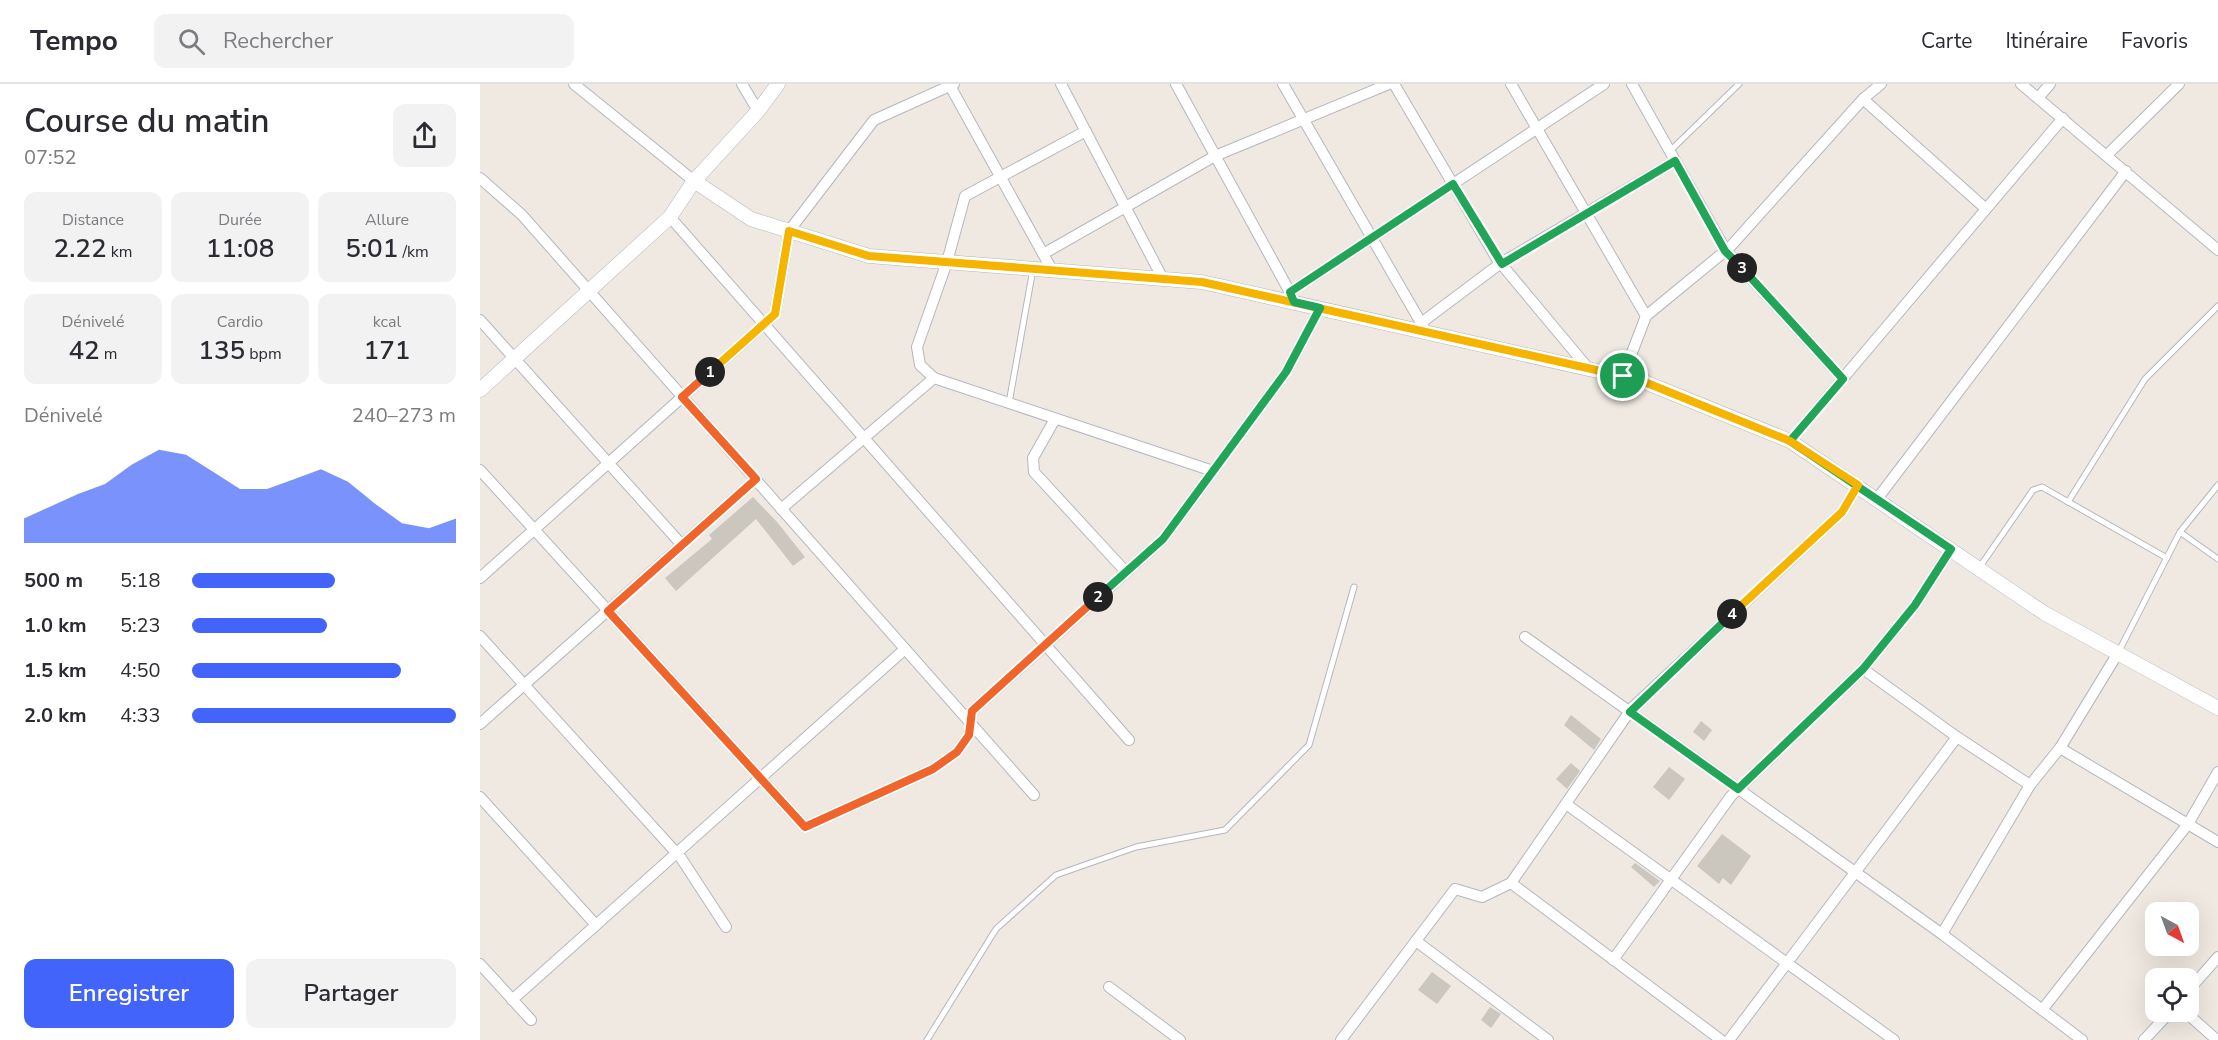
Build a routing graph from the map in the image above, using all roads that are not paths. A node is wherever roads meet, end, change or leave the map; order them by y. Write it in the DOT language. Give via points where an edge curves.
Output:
graph roads {
  1 [pos="574,84"];
  2 [pos="742,84"];
  3 [pos="778,84"];
  4 [pos="1061,84"];
  5 [pos="1176,84"];
  6 [pos="1283,84"];
  7 [pos="1389,84"];
  8 [pos="1394,84"];
  9 [pos="1511,84"];
  10 [pos="1604,84"];
  11 [pos="1632,84"];
  12 [pos="1739,84"];
  13 [pos="1881,84"];
  14 [pos="2021,84"];
  15 [pos="2050,84"];
  16 [pos="2179,84"];
  17 [pos="951,85"];
  18 [pos="2038,98"];
  19 [pos="1863,99"];
  20 [pos="758,111"];
  21 [pos="2063,118"];
  22 [pos="1303,119"];
  23 [pos="1537,128"];
  24 [pos="1086,131"];
  25 [pos="2107,155"];
  26 [pos="1215,156"];
  27 [pos="1672,156"];
  28 [pos="2126,171"];
  29 [pos="1001,177"];
  30 [pos="480,178"];
  31 [pos="694,181"];
  32 [pos="1453,184"];
  33 [pos="1125,207"];
  34 [pos="1986,209"];
  35 [pos="1586,213"];
  36 [pos="670,217"];
  37 [pos="789,231"];
  38 [pos="1372,238"];
  39 [pos="2215,243"];
  40 [pos="1725,251"];
  41 [pos="1044,254"];
  42 [pos="947,262"];
  43 [pos="1502,264"];
  44 [pos="1033,269"];
  45 [pos="1052,270"];
  46 [pos="1163,279"];
  47 [pos="589,290"];
  48 [pos="1292,297"];
  49 [pos="2218,306"];
  50 [pos="1320,308"];
  51 [pos="1646,316"];
  52 [pos="480,320"];
  53 [pos="764,324"];
  54 [pos="1424,327"];
  55 [pos="514,358"];
  56 [pos="1588,368"];
  57 [pos="1623,376"];
  58 [pos="934,378"];
  59 [pos="1843,379"];
  60 [pos="480,390"];
  61 [pos="682,397"];
  62 [pos="1009,403"];
  63 [pos="1056,419"];
  64 [pos="864,438"];
  65 [pos="1790,441"];
  66 [pos="608,463"];
  67 [pos="480,470"];
  68 [pos="1213,471"];
  69 [pos="756,479"];
  70 [pos="1858,485"];
  71 [pos="2218,485"];
  72 [pos="1877,499"];
  73 [pos="2068,502"];
  74 [pos="782,509"];
  75 [pos="534,529"];
  76 [pos="2180,532"];
  77 [pos="682,545"];
  78 [pos="1951,549"];
  79 [pos="2167,558"];
  80 [pos="2218,559"];
  81 [pos="1979,568"];
  82 [pos="1126,572"];
  83 [pos="480,578"];
  84 [pos="1354,587"];
  85 [pos="608,611"];
  86 [pos="480,636"];
  87 [pos="1525,637"];
  88 [pos="1046,645"];
  89 [pos="905,649"];
  90 [pos="2118,653"];
  91 [pos="1863,669"];
  92 [pos="524,685"];
  93 [pos="2218,708"];
  94 [pos="1630,712"];
  95 [pos="971,723"];
  96 [pos="480,724"];
  97 [pos="1957,737"];
  98 [pos="1129,740"];
  99 [pos="2060,748"];
  100 [pos="2218,772"];
  101 [pos="761,778"];
  102 [pos="2030,785"];
  103 [pos="1738,789"];
  104 [pos="1035,795"];
  105 [pos="480,797"];
  106 [pos="1566,804"];
  107 [pos="2188,824"];
  108 [pos="2218,842"];
  109 [pos="676,853"];
  110 [pos="1854,872"];
  111 [pos="1671,879"];
  112 [pos="1510,884"];
  113 [pos="596,925"];
  114 [pos="726,927"];
  115 [pos="1942,934"];
  116 [pos="1416,940"];
  117 [pos="2218,957"];
  118 [pos="1614,960"];
  119 [pos="1787,961"];
  120 [pos="480,964"];
  121 [pos="2199,979"];
  122 [pos="1110,987"];
  123 [pos="512,1000"];
  124 [pos="2042,1010"];
  125 [pos="531,1020"];
  126 [pos="2161,1022"];
  127 [pos="2197,1022"];
  128 [pos="2068,1030"];
  129 [pos="1344,1036"];
  130 [pos="927,1040"];
  131 [pos="1180,1040"];
  132 [pos="1358,1040"];
  133 [pos="1548,1040"];
  134 [pos="1721,1040"];
  135 [pos="1729,1040"];
  136 [pos="1894,1040"];
  137 [pos="2061,1040"];
  138 [pos="2082,1040"];
  139 [pos="2144,1040"];
  140 [pos="2217,1040"];
  1 -- 31 [label="street"];
  2 -- 20 [label="street"];
  3 -- 20 [label="street"];
  4 -- 24 [label="street"];
  5 -- 26 [label="street"];
  6 -- 22 [label="street"];
  7 -- 22 [label="street"];
  8 -- 32 [label="street"];
  9 -- 23 [label="street"];
  10 -- 23 [label="street"];
  11 -- 27 [label="street"];
  12 -- 27 [label="lane"];
  13 -- 19 [label="street"];
  14 -- 18 [label="street"];
  15 -- 18 [label="street"];
  16 -- 25 [label="street"];
  17 -- 29 [label="street"];
  17 -- 37 [label="street" via="874,120"];
  18 -- 21 [label="street"];
  19 -- 34 [label="street"];
  19 -- 40 [label="street"];
  20 -- 31 [label="street"];
  21 -- 25 [label="street"];
  21 -- 34 [label="street"];
  22 -- 26 [label="street"];
  22 -- 38 [label="street"];
  23 -- 32 [label="street"];
  23 -- 35 [label="street"];
  24 -- 29 [label="street"];
  24 -- 33 [label="street"];
  25 -- 28 [label="street"];
  26 -- 33 [label="street"];
  26 -- 48 [label="street"];
  27 -- 35 [label="street"];
  27 -- 40 [label="street"];
  28 -- 39 [label="street"];
  28 -- 72 [label="street"];
  29 -- 41 [label="street"];
  29 -- 42 [label="street" via="965,196"];
  30 -- 47 [label="street" via="522,215"];
  31 -- 36 [label="street"];
  31 -- 37 [label="street" via="751,219"];
  32 -- 38 [label="street"];
  32 -- 43 [label="street"];
  33 -- 41 [label="street"];
  33 -- 46 [label="street"];
  34 -- 59 [label="street"];
  35 -- 43 [label="street"];
  35 -- 51 [label="street"];
  36 -- 47 [label="street"];
  36 -- 53 [label="street"];
  37 -- 42 [label="street" via="869,256"];
  37 -- 53 [label="street" via="775,314"];
  38 -- 48 [label="street"];
  38 -- 54 [label="street"];
  40 -- 51 [label="street"];
  40 -- 59 [label="street"];
  41 -- 45 [label="street"];
  42 -- 44 [label="street"];
  42 -- 58 [label="street" via="917,347 920,365"];
  43 -- 54 [label="street"];
  43 -- 56 [label="street"];
  44 -- 45 [label="street"];
  44 -- 62 [label="lane"];
  45 -- 46 [label="street"];
  46 -- 48 [label="street"];
  47 -- 55 [label="street"];
  47 -- 61 [label="street"];
  48 -- 50 [label="street"];
  49 -- 73 [label="lane" via="2145,379"];
  50 -- 54 [label="street"];
  50 -- 68 [label="street" via="1286,372"];
  51 -- 57 [label="street"];
  52 -- 55 [label="street"];
  53 -- 61 [label="street"];
  53 -- 64 [label="street"];
  54 -- 56 [label="street"];
  55 -- 60 [label="street"];
  55 -- 66 [label="street"];
  56 -- 57 [label="street"];
  57 -- 65 [label="street"];
  58 -- 62 [label="street"];
  58 -- 64 [label="street"];
  59 -- 65 [label="street"];
  61 -- 66 [label="street"];
  61 -- 69 [label="street"];
  62 -- 63 [label="street"];
  63 -- 68 [label="street"];
  63 -- 82 [label="street" via="1033,458 1034,472"];
  64 -- 74 [label="street"];
  64 -- 88 [label="street"];
  65 -- 70 [label="street"];
  66 -- 75 [label="street"];
  66 -- 77 [label="street"];
  67 -- 75 [label="street"];
  68 -- 82 [label="street" via="1163,539"];
  69 -- 74 [label="street"];
  69 -- 77 [label="street"];
  70 -- 72 [label="street"];
  70 -- 94 [label="street" via="1842,512"];
  71 -- 76 [label="lane"];
  72 -- 78 [label="street"];
  73 -- 79 [label="lane"];
  73 -- 81 [label="lane" via="2043,487 2033,490"];
  74 -- 89 [label="street"];
  75 -- 83 [label="street"];
  75 -- 85 [label="street"];
  76 -- 79 [label="lane"];
  76 -- 80 [label="lane"];
  77 -- 85 [label="street"];
  78 -- 81 [label="street"];
  78 -- 91 [label="street" via="1915,605"];
  79 -- 90 [label="lane"];
  81 -- 90 [label="street" via="2044,613"];
  82 -- 88 [label="street"];
  84 -- 130 [label="lane" via="1309,745 1225,830 1136,848 1056,875 996,929"];
  85 -- 92 [label="street"];
  85 -- 101 [label="street"];
  86 -- 92 [label="street"];
  87 -- 94 [label="street"];
  88 -- 95 [label="street" via="972,711"];
  88 -- 98 [label="street"];
  89 -- 95 [label="street"];
  89 -- 101 [label="street"];
  90 -- 93 [label="street"];
  90 -- 99 [label="street"];
  91 -- 97 [label="street"];
  91 -- 103 [label="street"];
  92 -- 96 [label="street"];
  92 -- 109 [label="street"];
  94 -- 103 [label="street"];
  94 -- 106 [label="street"];
  95 -- 101 [label="street" via="969,735 957,752 933,769 805,827"];
  95 -- 104 [label="street"];
  97 -- 102 [label="street"];
  97 -- 110 [label="street"];
  99 -- 102 [label="street"];
  99 -- 107 [label="street"];
  100 -- 107 [label="street"];
  101 -- 109 [label="street"];
  102 -- 115 [label="street"];
  103 -- 110 [label="street"];
  103 -- 111 [label="street"];
  105 -- 113 [label="street"];
  106 -- 111 [label="street"];
  106 -- 112 [label="street"];
  107 -- 108 [label="street"];
  107 -- 124 [label="street"];
  109 -- 113 [label="street"];
  109 -- 114 [label="street"];
  110 -- 115 [label="street"];
  110 -- 119 [label="street"];
  111 -- 118 [label="street"];
  111 -- 119 [label="street"];
  112 -- 116 [label="street" via="1482,897 1455,889"];
  112 -- 118 [label="street"];
  113 -- 123 [label="street"];
  115 -- 124 [label="street"];
  116 -- 129 [label="street"];
  116 -- 133 [label="street"];
  117 -- 121 [label="street"];
  118 -- 134 [label="street"];
  119 -- 135 [label="street"];
  119 -- 136 [label="street"];
  120 -- 123 [label="street"];
  122 -- 131 [label="street"];
  123 -- 125 [label="street"];
  124 -- 128 [label="street"];
  126 -- 139 [label="street"];
  127 -- 140 [label="street"];
  128 -- 137 [label="street"];
  128 -- 138 [label="street"];
  129 -- 132 [label="street"];
}
